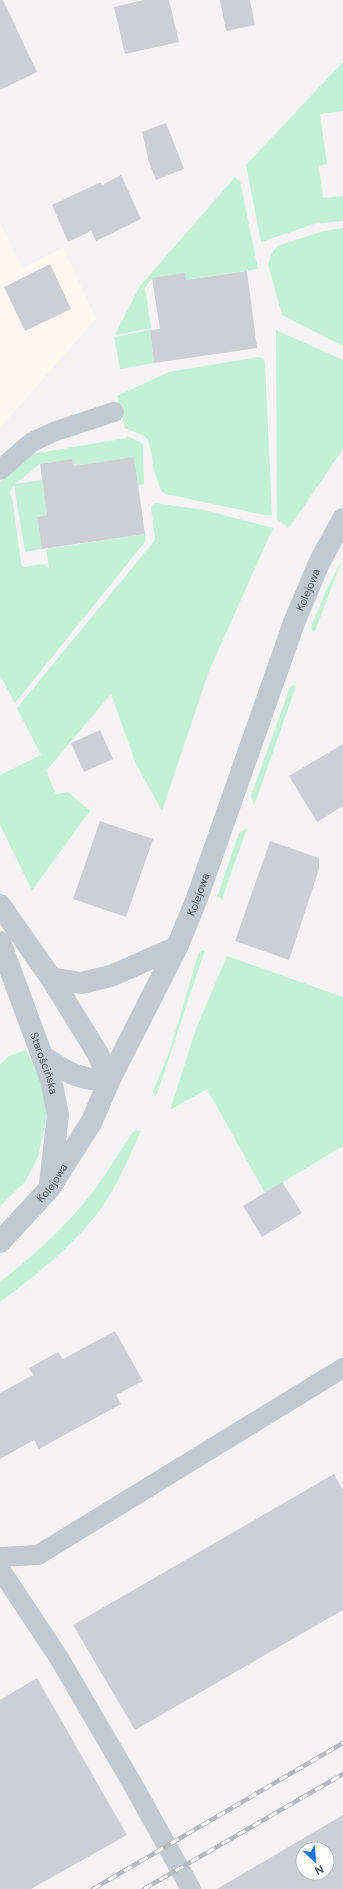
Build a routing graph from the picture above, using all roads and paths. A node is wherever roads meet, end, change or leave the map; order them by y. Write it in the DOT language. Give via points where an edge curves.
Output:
graph roads {
  1 [pos="114,412"];
  2 [pos="0,470"];
  3 [pos="343,519"];
  4 [pos="0,906"];
  5 [pos="0,942"];
  6 [pos="177,948"];
  7 [pos="51,978"];
  8 [pos="42,1056"];
  9 [pos="109,1081"];
  10 [pos="49,1189"];
  11 [pos="0,1242"];
  12 [pos="343,1368"];
  13 [pos="0,1557"];
  14 [pos="0,1568"];
  15 [pos="191,1889"];
  1 -- 2 [label="lane" via="56,431 32,442"];
  3 -- 6 [label="street, Kolejowa" via="320,561 295,620"];
  4 -- 7 [label="street"];
  5 -- 8 [label="street, Starościńska"];
  6 -- 7 [label="street" via="111,976 81,983"];
  6 -- 9 [label="street, Kolejowa"];
  7 -- 9 [label="street" via="98,1054"];
  8 -- 9 [label="street" via="65,1071 85,1079"];
  8 -- 10 [label="street, Starościńska" via="51,1080 58,1115"];
  9 -- 10 [label="street, Kolejowa" via="92,1121"];
  10 -- 11 [label="street, Kolejowa"];
  12 -- 13 [label="lane" via="38,1554"];
  14 -- 15 [label="lane" via="59,1658"];
}
